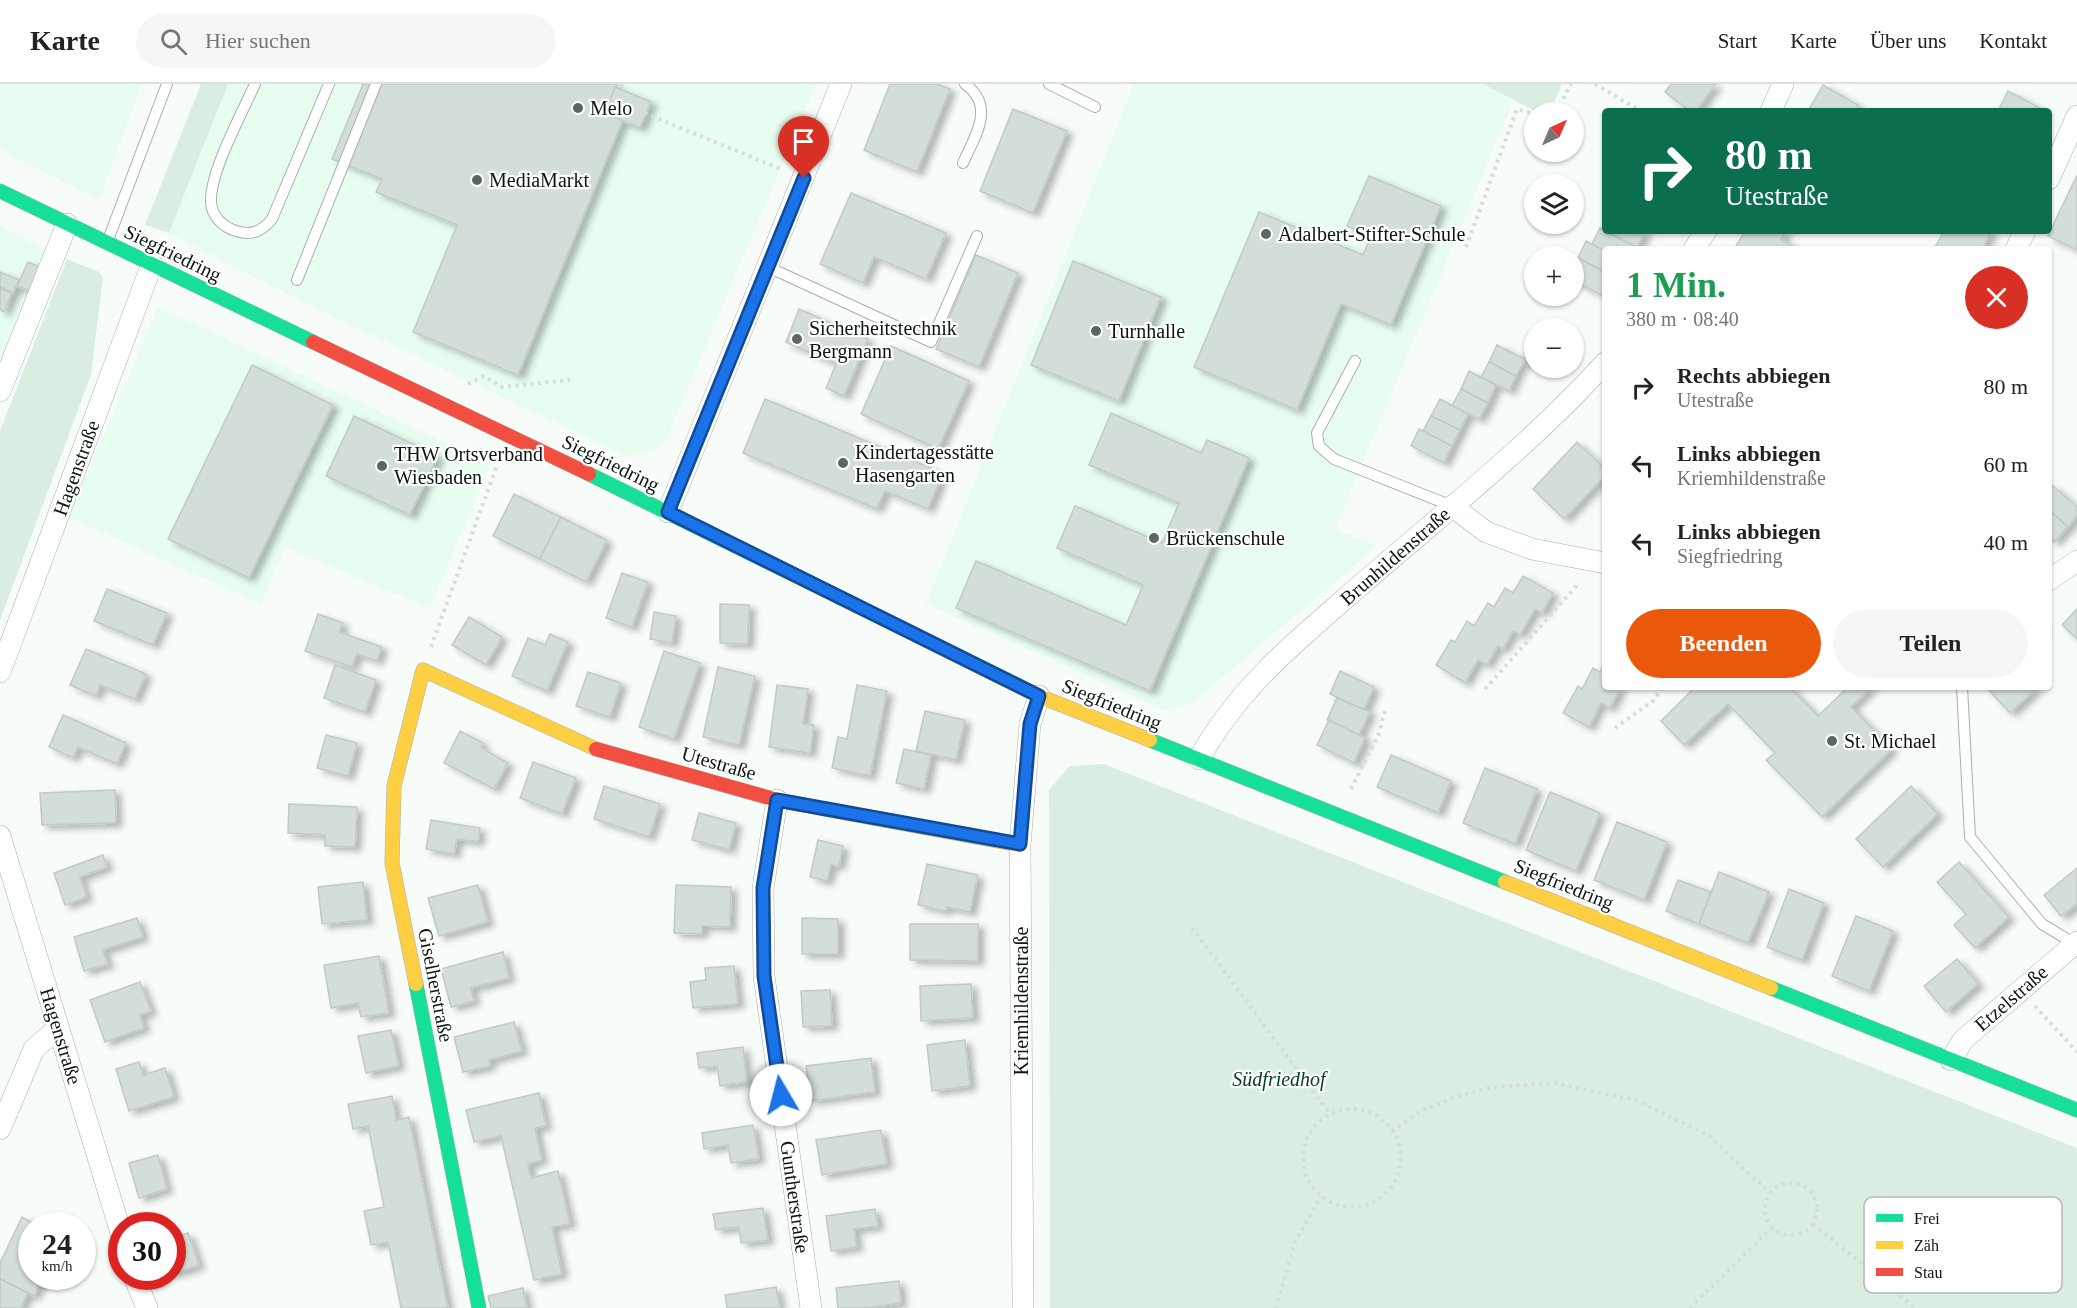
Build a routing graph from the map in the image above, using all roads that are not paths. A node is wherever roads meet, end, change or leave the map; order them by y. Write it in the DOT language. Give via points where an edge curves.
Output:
graph roads {
  1 [pos="167,84"];
  2 [pos="255,84"];
  3 [pos="329,84"];
  4 [pos="376,84"];
  5 [pos="841,84"];
  6 [pos="965,84"];
  7 [pos="1049,84"];
  8 [pos="1783,84"];
  9 [pos="1095,106"];
  10 [pos="1772,108"];
  11 [pos="2077,116"];
  12 [pos="963,163"];
  13 [pos="2052,172"];
  14 [pos="0,191"];
  15 [pos="68,224"];
  16 [pos="978,236"];
  17 [pos="107,243"];
  18 [pos="152,264"];
  19 [pos="768,267"];
  20 [pos="297,280"];
  21 [pos="1355,361"];
  22 [pos="1602,366"];
  23 [pos="0,390"];
  24 [pos="1452,506"];
  25 [pos="668,512"];
  26 [pos="2077,561"];
  27 [pos="1601,562"];
  28 [pos="2052,578"];
  29 [pos="423,670"];
  30 [pos="0,672"];
  31 [pos="1962,690"];
  32 [pos="1039,696"];
  33 [pos="1199,759"];
  34 [pos="777,800"];
  35 [pos="0,836"];
  36 [pos="1020,844"];
  37 [pos="2076,943"];
  38 [pos="58,1028"];
  39 [pos="1951,1060"];
  40 [pos="2077,1110"];
  41 [pos="0,1127"];
  42 [pos="115,1212"];
  43 [pos="140,1290"];
  44 [pos="147,1308"];
  45 [pos="479,1308"];
  46 [pos="811,1308"];
  47 [pos="1023,1308"];
  1 -- 17 [label="lane"];
  2 -- 3 [label="lane" via="212,184 210,204 224,225 245,233 264,228 272,219"];
  4 -- 20 [label="lane"];
  5 -- 19 [label="street"];
  6 -- 12 [label="lane" via="982,103 983,118"];
  7 -- 9 [label="lane"];
  8 -- 10 [label="street"];
  11 -- 13 [label="street"];
  14 -- 15 [label="main road, Siegfriedring"];
  15 -- 17 [label="main road, Siegfriedring"];
  15 -- 23 [label="street"];
  16 -- 19 [label="lane" via="931,342"];
  17 -- 18 [label="main road, Siegfriedring"];
  18 -- 25 [label="main road, Siegfriedring"];
  18 -- 30 [label="street, Hagenstraße"];
  19 -- 25 [label="street"];
  21 -- 24 [label="lane" via="1317,433 1319,446 1334,459"];
  22 -- 24 [label="street, Brunhildenstraße" via="1514,455"];
  24 -- 27 [label="street" via="1486,532 1532,549"];
  24 -- 33 [label="street, Brunhildenstraße" via="1273,662 1217,725"];
  25 -- 32 [label="main road, Siegfriedring"];
  26 -- 28 [label="street"];
  29 -- 34 [label="main road, Utestraße" via="587,746"];
  29 -- 45 [label="main road, Giselherstraße" via="394,786 392,863"];
  31 -- 37 [label="lane" via="1970,837 2042,924"];
  32 -- 33 [label="main road, Siegfriedring"];
  32 -- 36 [label="street, Kriemhildenstraße" via="1030,724"];
  33 -- 39 [label="main road, Siegfriedring"];
  34 -- 36 [label="main road, Utestraße"];
  34 -- 46 [label="street, Guntherstraße" via="763,888 764,976"];
  35 -- 38 [label="street, Hagenstraße"];
  36 -- 47 [label="street, Kriemhildenstraße"];
  37 -- 39 [label="street, Etzelstraße" via="1963,1040"];
  38 -- 41 [label="street" via="34,1049"];
  38 -- 42 [label="street, Hagenstraße"];
  39 -- 40 [label="main road, Siegfriedring"];
  43 -- 44 [label="street"];
}
